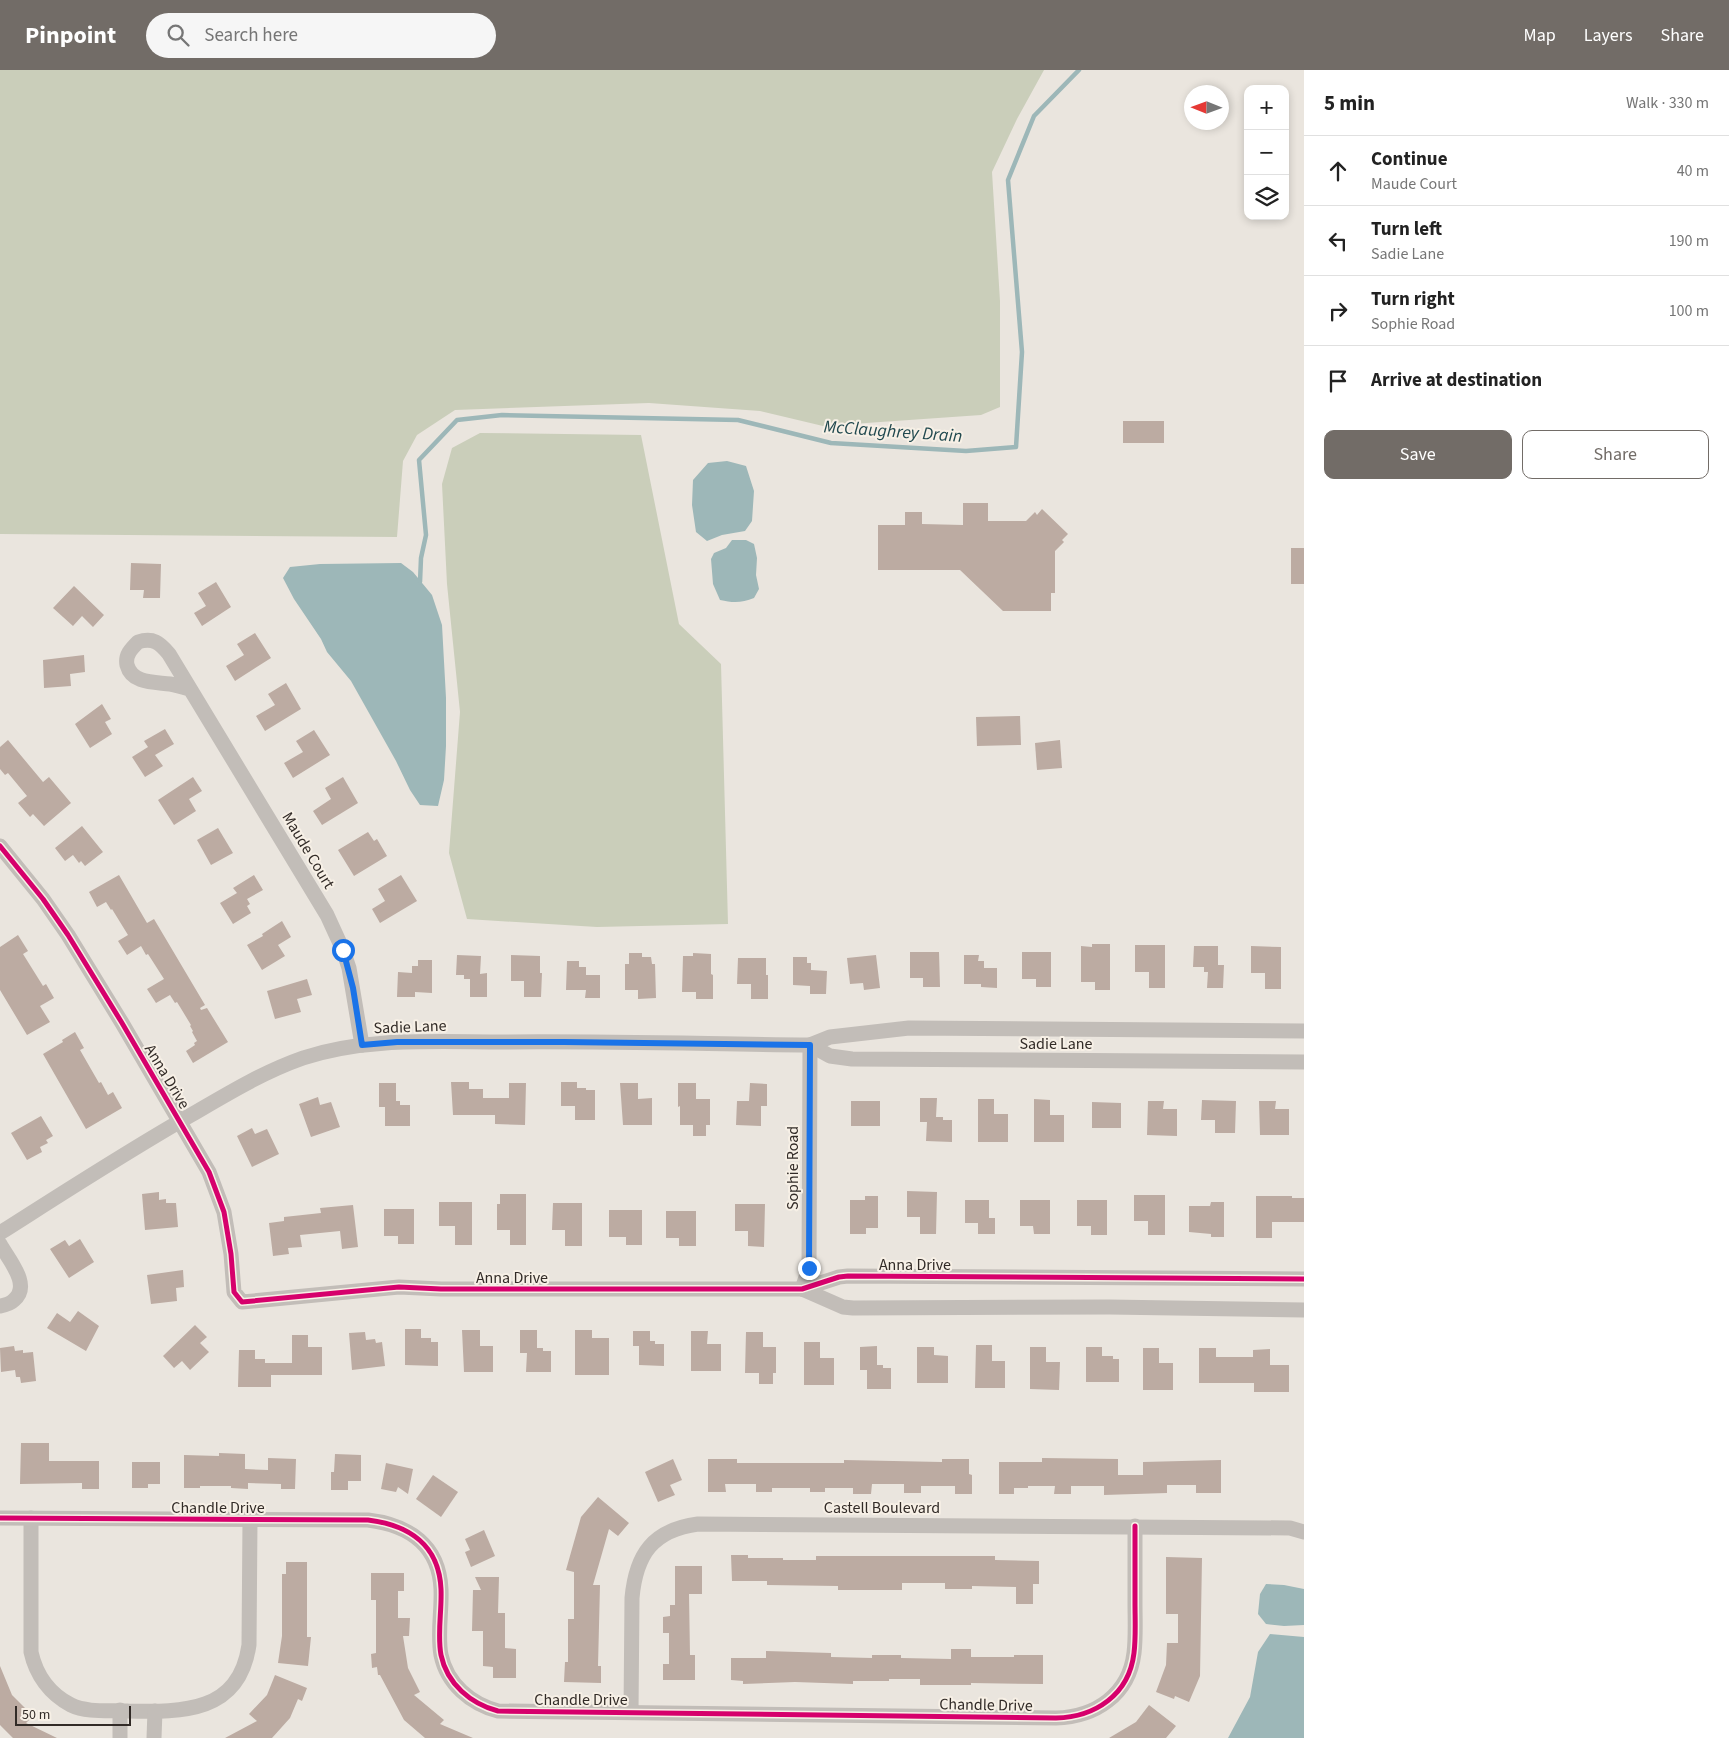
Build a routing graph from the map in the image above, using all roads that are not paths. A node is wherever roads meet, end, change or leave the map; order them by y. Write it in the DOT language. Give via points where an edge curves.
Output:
graph roads {
  1 [pos="189,689"];
  2 [pos="0,846"];
  3 [pos="1304,1031"];
  4 [pos="362,1045"];
  5 [pos="810,1045"];
  6 [pos="1304,1062"];
  7 [pos="180,1121"];
  8 [pos="0,1233"];
  9 [pos="0,1244"];
  10 [pos="1304,1279"];
  11 [pos="802,1289"];
  12 [pos="0,1306"];
  13 [pos="1304,1310"];
  14 [pos="0,1518"];
  15 [pos="31,1518"];
  16 [pos="250,1520"];
  17 [pos="1135,1526"];
  18 [pos="1299,1528"];
  19 [pos="120,1710"];
  20 [pos="155,1711"];
  21 [pos="631,1712"];
  22 [pos="120,1738"];
  23 [pos="154,1738"];
  1 -- 4 [label="street, Maude Court" via="336,932 349,968"];
  2 -- 7 [label="street, Anna Drive" via="43,898 68,935"];
  3 -- 5 [label="street, Sadie Lane" via="908,1028 830,1037"];
  4 -- 5 [label="street, Sadie Lane" via="397,1042"];
  4 -- 7 [label="street, Sadie Lane" via="322,1052 275,1069"];
  5 -- 6 [label="street, Sadie Lane" via="830,1056 852,1059"];
  5 -- 11 [label="street, Sophie Road" via="809,1268"];
  7 -- 8 [label="street, Sadie Lane"];
  7 -- 11 [label="street, Anna Drive" via="209,1172 224,1212 232,1254 234,1292 242,1302 399,1287"];
  9 -- 12 [label="street" via="19,1276 21,1289 10,1304"];
  10 -- 11 [label="street, Anna Drive" via="848,1276"];
  11 -- 13 [label="street, Anna Drive" via="843,1307 853,1308"];
  14 -- 15 [label="street, Chandle Drive"];
  15 -- 16 [label="street, Chandle Drive"];
  15 -- 19 [label="street, Chandle Drive" via="31,1652 36,1670 50,1690 73,1706"];
  16 -- 20 [label="street, Chandle Drive" via="249,1645 243,1667 229,1689 208,1704 184,1710"];
  16 -- 21 [label="street, Chandle Drive" via="368,1520 393,1524 413,1535 424,1544 439,1573 441,1655 459,1690 477,1704 511,1712"];
  17 -- 18 [label="street, Castell Boulevard"];
  17 -- 21 [label="street, Castell Boulevard" via="698,1524 671,1530 659,1537 647,1551 634,1581"];
  17 -- 21 [label="street, Chandle Drive" via="1132,1664 1124,1684 1116,1693 1088,1713 1056,1718"];
  19 -- 20 [label="street, Chandle Drive"];
  19 -- 22 [label="street"];
  20 -- 23 [label="street"];
}
